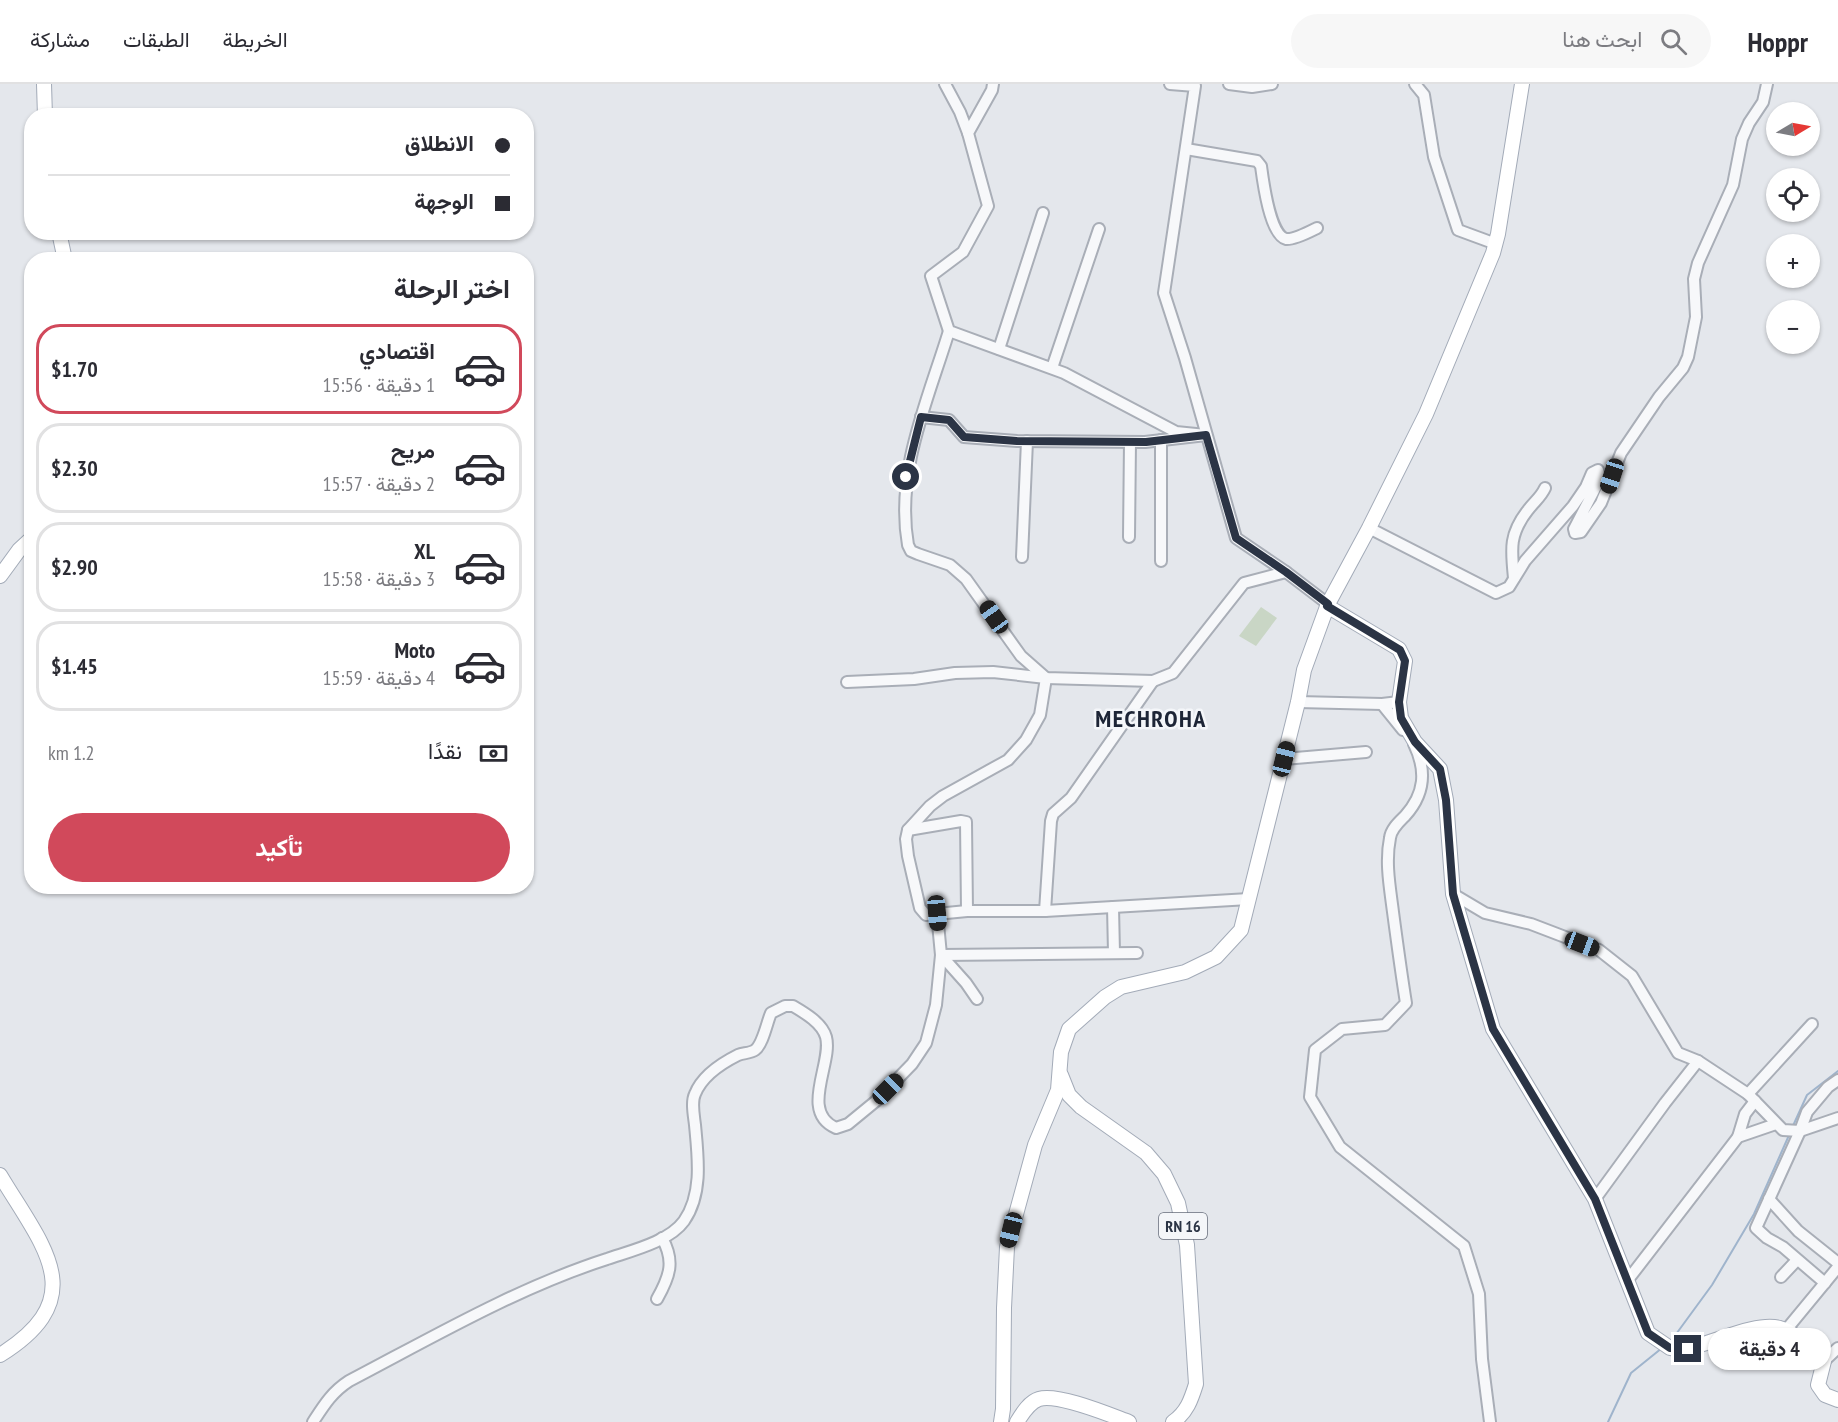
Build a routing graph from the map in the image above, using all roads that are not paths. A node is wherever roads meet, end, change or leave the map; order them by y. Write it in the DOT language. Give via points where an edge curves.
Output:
graph roads {
  1 [pos="44,84"];
  2 [pos="945,84"];
  3 [pos="993,84"];
  4 [pos="1170,84"];
  5 [pos="1229,84"];
  6 [pos="1272,84"];
  7 [pos="1415,84"];
  8 [pos="1522,84"];
  9 [pos="1767,84"];
  10 [pos="1196,85"];
  11 [pos="45,108"];
  12 [pos="968,133"];
  13 [pos="1186,149"];
  14 [pos="1043,213"];
  15 [pos="1317,228"];
  16 [pos="1099,229"];
  17 [pos="1496,244"];
  18 [pos="949,330"];
  19 [pos="999,349"];
  20 [pos="1052,368"];
  21 [pos="921,417"];
  22 [pos="1206,435"];
  23 [pos="1161,440"];
  24 [pos="1027,441"];
  25 [pos="1130,442"];
  26 [pos="1545,488"];
  27 [pos="1370,528"];
  28 [pos="1129,537"];
  29 [pos="24,545"];
  30 [pos="1022,557"];
  31 [pos="1161,561"];
  32 [pos="1286,572"];
  33 [pos="0,576"];
  34 [pos="1514,578"];
  35 [pos="1328,605"];
  36 [pos="1046,678"];
  37 [pos="1153,681"];
  38 [pos="847,682"];
  39 [pos="1298,702"];
  40 [pos="1399,702"];
  41 [pos="1382,704"];
  42 [pos="1366,752"];
  43 [pos="1284,759"];
  44 [pos="908,830"];
  45 [pos="1453,894"];
  46 [pos="1249,899"];
  47 [pos="1113,907"];
  48 [pos="967,911"];
  49 [pos="1045,911"];
  50 [pos="937,913"];
  51 [pos="1114,953"];
  52 [pos="1137,953"];
  53 [pos="940,955"];
  54 [pos="976,999"];
  55 [pos="1812,1024"];
  56 [pos="1698,1061"];
  57 [pos="1059,1072"];
  58 [pos="1838,1080"];
  59 [pos="1752,1097"];
  60 [pos="1838,1118"];
  61 [pos="1779,1127"];
  62 [pos="1797,1132"];
  63 [pos="1738,1137"];
  64 [pos="0,1175"];
  65 [pos="1595,1199"];
  66 [pos="1769,1199"];
  67 [pos="662,1238"];
  68 [pos="1797,1260"];
  69 [pos="1838,1265"];
  70 [pos="1781,1278"];
  71 [pos="1627,1281"];
  72 [pos="1825,1283"];
  73 [pos="657,1299"];
  74 [pos="1786,1330"];
  75 [pos="1838,1348"];
  76 [pos="0,1355"];
  77 [pos="1824,1361"];
  78 [pos="1838,1400"];
  79 [pos="313,1422"];
  80 [pos="1001,1422"];
  81 [pos="1017,1422"];
  82 [pos="1129,1422"];
  83 [pos="1173,1422"];
  84 [pos="1490,1422"];
  1 -- 11 [label="main road"];
  2 -- 12 [label="street"];
  3 -- 12 [label="street"];
  4 -- 10 [label="street"];
  5 -- 6 [label="street"];
  7 -- 17 [label="street" via="1424,95 1434,158 1458,230"];
  8 -- 17 [label="main road"];
  9 -- 34 [label="street" via="1763,102 1743,139 1733,184 1698,263 1694,279 1696,316 1683,368 1621,453 1604,497 1581,532 1575,533 1574,529 1599,481 1598,470"];
  10 -- 13 [label="street"];
  12 -- 18 [label="street" via="988,206 963,252 932,276"];
  13 -- 15 [label="street" via="1257,161 1280,235 1290,239"];
  13 -- 22 [label="street" via="1164,293"];
  14 -- 19 [label="street"];
  16 -- 20 [label="street"];
  17 -- 27 [label="main road" via="1426,414"];
  18 -- 19 [label="street"];
  18 -- 21 [label="street"];
  19 -- 20 [label="street"];
  20 -- 22 [label="street" via="1176,432"];
  21 -- 24 [label="street" via="949,420 964,437"];
  21 -- 36 [label="street" via="906,477 908,545 911,551 950,565 966,579 1021,656"];
  22 -- 23 [label="street"];
  22 -- 32 [label="street" via="1236,538"];
  23 -- 25 [label="street"];
  23 -- 31 [label="street"];
  24 -- 25 [label="street"];
  24 -- 30 [label="street"];
  25 -- 28 [label="street"];
  26 -- 34 [label="street" via="1517,523 1511,546"];
  27 -- 34 [label="street" via="1496,593 1509,587"];
  27 -- 35 [label="main road"];
  29 -- 33 [label="main road"];
  32 -- 35 [label="street"];
  32 -- 37 [label="street" via="1244,583 1173,673"];
  35 -- 39 [label="main road" via="1304,670"];
  35 -- 40 [label="main road" via="1400,650 1405,661"];
  36 -- 37 [label="street"];
  36 -- 38 [label="street" via="993,672"];
  36 -- 44 [label="street" via="1040,715 1026,740 1008,760 943,796"];
  37 -- 49 [label="street" via="1071,798 1053,814"];
  39 -- 41 [label="street"];
  39 -- 43 [label="main road"];
  40 -- 41 [label="street"];
  40 -- 45 [label="main road" via="1401,718 1410,734 1440,769"];
  41 -- 84 [label="street" via="1415,745 1424,773 1412,808 1389,839 1389,882 1406,1003 1385,1025 1342,1029 1315,1050 1310,1097 1340,1147 1464,1246 1479,1294"];
  42 -- 43 [label="street"];
  43 -- 46 [label="main road"];
  44 -- 48 [label="street" via="966,822"];
  44 -- 50 [label="street" via="908,856 920,909 926,915"];
  45 -- 56 [label="street" via="1485,913 1531,924 1599,950 1632,976 1678,1053"];
  45 -- 65 [label="main road" via="1493,1029"];
  46 -- 47 [label="street"];
  46 -- 57 [label="main road" via="1241,930 1216,957 1185,972 1121,987 1069,1029"];
  47 -- 49 [label="street"];
  47 -- 51 [label="street"];
  48 -- 49 [label="street"];
  48 -- 50 [label="street"];
  50 -- 53 [label="street"];
  51 -- 52 [label="street"];
  51 -- 53 [label="street"];
  53 -- 54 [label="street"];
  53 -- 67 [label="street" via="936,1005 926,1043 912,1064 848,1124 836,1128 823,1117 818,1091 826,1036 819,1025 793,1006 771,1013 761,1042 754,1050 719,1066 705,1079 694,1095 697,1196 683,1222"];
  55 -- 59 [label="street"];
  56 -- 59 [label="street"];
  56 -- 65 [label="street"];
  57 -- 80 [label="main road" via="1058,1090 1035,1145 1007,1247"];
  57 -- 83 [label="main road, RN 16" via="1069,1095 1081,1107 1146,1153 1164,1174 1178,1203 1187,1245 1196,1384 1190,1404"];
  58 -- 62 [label="street" via="1807,1112"];
  59 -- 61 [label="street"];
  59 -- 63 [label="street"];
  60 -- 62 [label="street"];
  61 -- 62 [label="street"];
  61 -- 63 [label="street"];
  62 -- 66 [label="street"];
  63 -- 71 [label="street"];
  64 -- 76 [label="main road" via="41,1243 53,1280 52,1301 42,1320 22,1342"];
  65 -- 71 [label="main road"];
  66 -- 68 [label="street" via="1756,1228"];
  66 -- 69 [label="street" via="1798,1231"];
  67 -- 73 [label="street" via="671,1260"];
  67 -- 79 [label="street" via="519,1292 349,1381 336,1389"];
  68 -- 70 [label="street"];
  68 -- 72 [label="street"];
  69 -- 72 [label="street"];
  71 -- 74 [label="main road" via="1648,1333 1670,1348 1688,1349 1768,1326"];
  72 -- 74 [label="street"];
  74 -- 77 [label="main road" via="1820,1353"];
  75 -- 77 [label="street"];
  77 -- 78 [label="main road" via="1818,1385 1825,1395"];
  81 -- 82 [label="main road" via="1028,1406 1048,1398 1079,1404"];
}
